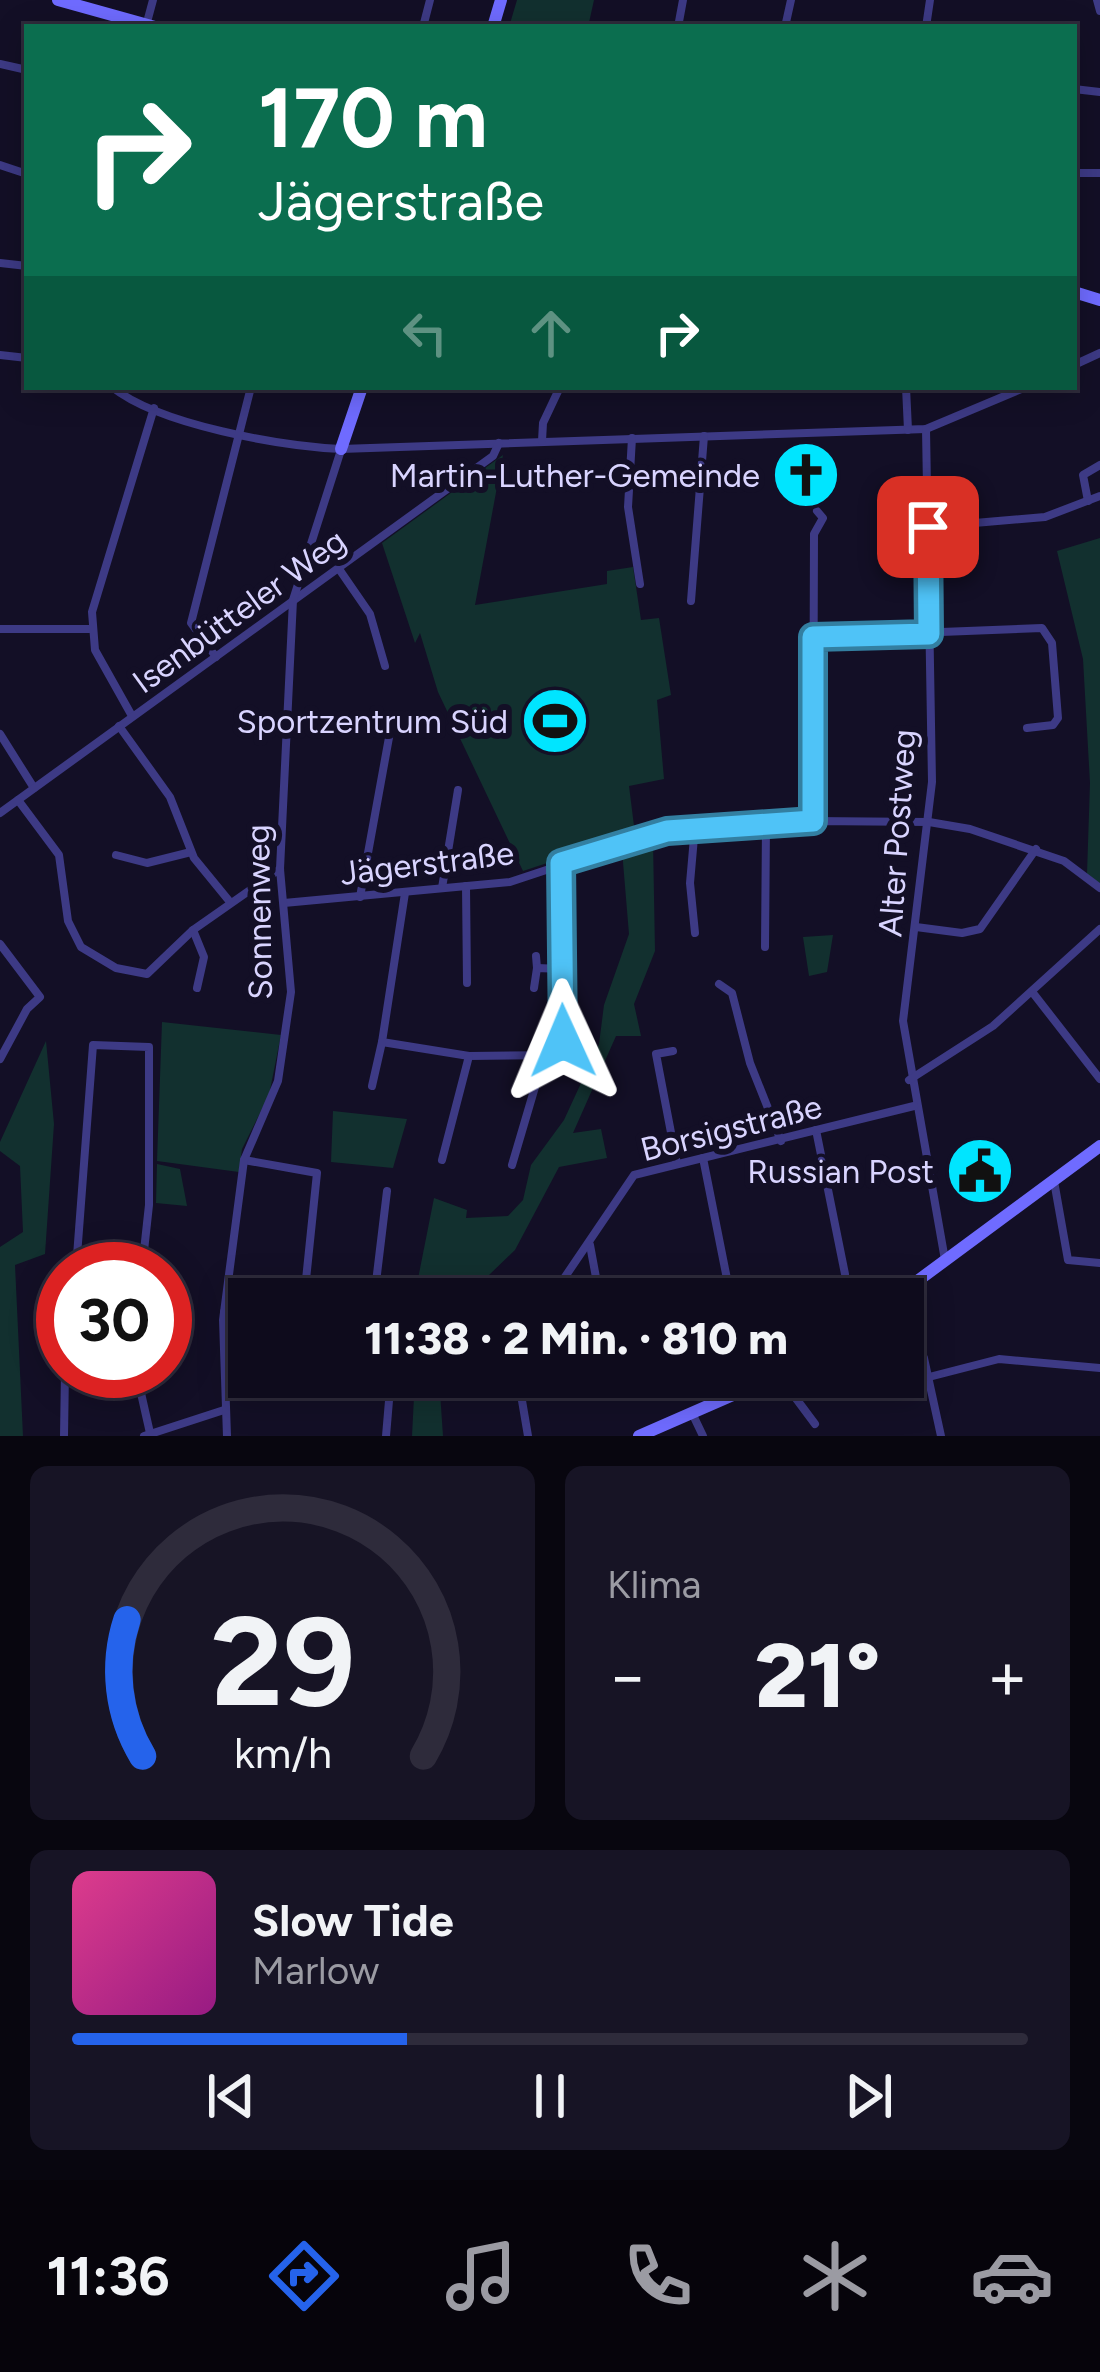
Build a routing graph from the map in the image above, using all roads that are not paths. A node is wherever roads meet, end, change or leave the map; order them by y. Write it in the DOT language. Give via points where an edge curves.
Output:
graph roads {
  1 [pos="58,0"];
  2 [pos="1097,0"];
  3 [pos="1100,11"];
  4 [pos="142,24"];
  5 [pos="118,390"];
  6 [pos="250,390"];
  7 [pos="361,390"];
  8 [pos="559,390"];
  9 [pos="906,390"];
  10 [pos="1019,390"];
  11 [pos="154,408"];
  12 [pos="926,429"];
  13 [pos="908,430"];
  14 [pos="238,434"];
  15 [pos="704,436"];
  16 [pos="632,438"];
  17 [pos="542,442"];
  18 [pos="499,443"];
  19 [pos="341,449"];
  20 [pos="1100,465"];
  21 [pos="1100,496"];
  22 [pos="1088,501"];
  23 [pos="817,511"];
  24 [pos="928,527"];
  25 [pos="339,569"];
  26 [pos="640,584"];
  27 [pos="293,601"];
  28 [pos="691,601"];
  29 [pos="0,629"];
  30 [pos="91,629"];
  31 [pos="929,634"];
  32 [pos="813,637"];
  33 [pos="216,657"];
  34 [pos="385,666"];
  35 [pos="132,716"];
  36 [pos="119,726"];
  37 [pos="1027,728"];
  38 [pos="390,732"];
  39 [pos="0,734"];
  40 [pos="34,788"];
  41 [pos="458,790"];
  42 [pos="18,800"];
  43 [pos="0,813"];
  44 [pos="813,821"];
  45 [pos="928,822"];
  46 [pos="766,824"];
  47 [pos="694,826"];
  48 [pos="1036,849"];
  49 [pos="191,852"];
  50 [pos="116,855"];
  51 [pos="561,863"];
  52 [pos="280,869"];
  53 [pos="466,886"];
  54 [pos="442,888"];
  55 [pos="1100,888"];
  56 [pos="405,893"];
  57 [pos="360,897"];
  58 [pos="230,902"];
  59 [pos="284,903"];
  60 [pos="916,927"];
  61 [pos="1100,929"];
  62 [pos="193,930"];
  63 [pos="695,934"];
  64 [pos="0,944"];
  65 [pos="765,947"];
  66 [pos="536,956"];
  67 [pos="537,968"];
  68 [pos="562,969"];
  69 [pos="467,983"];
  70 [pos="719,984"];
  71 [pos="197,988"];
  72 [pos="534,988"];
  73 [pos="1033,993"];
  74 [pos="382,1042"];
  75 [pos="673,1051"];
  76 [pos="469,1056"];
  77 [pos="538,1056"];
  78 [pos="0,1059"];
  79 [pos="1100,1079"];
  80 [pos="909,1080"];
  81 [pos="372,1085"];
  82 [pos="914,1106"];
  83 [pos="816,1130"];
  84 [pos="781,1141"];
  85 [pos="1100,1146"];
  86 [pos="703,1158"];
  87 [pos="244,1160"];
  88 [pos="442,1160"];
  89 [pos="676,1164"];
  90 [pos="512,1165"];
  91 [pos="1054,1180"];
  92 [pos="387,1191"];
  93 [pos="78,1242"];
  94 [pos="145,1242"];
  95 [pos="589,1244"];
  96 [pos="950,1257"];
  97 [pos="1100,1262"];
  98 [pos="845,1274"];
  99 [pos="306,1278"];
  100 [pos="377,1278"];
  101 [pos="565,1278"];
  102 [pos="596,1278"];
  103 [pos="727,1278"];
  104 [pos="922,1278"];
  105 [pos="224,1312"];
  106 [pos="228,1312"];
  107 [pos="924,1367"];
  108 [pos="1100,1369"];
  109 [pos="928,1377"];
  110 [pos="65,1398"];
  111 [pos="141,1398"];
  112 [pos="389,1398"];
  113 [pos="522,1398"];
  114 [pos="729,1398"];
  115 [pos="794,1398"];
  116 [pos="224,1411"];
  117 [pos="693,1414"];
  118 [pos="814,1424"];
  119 [pos="147,1435"];
  120 [pos="64,1436"];
  121 [pos="227,1436"];
  122 [pos="386,1436"];
  123 [pos="528,1436"];
  124 [pos="640,1436"];
  125 [pos="703,1436"];
  126 [pos="941,1436"];
  1 -- 4 [label="street"];
  2 -- 3 [label="street"];
  5 -- 11 [label="street"];
  6 -- 14 [label="street"];
  7 -- 19 [label="street, Sonnenweg"];
  8 -- 17 [label="street"];
  9 -- 13 [label="street"];
  10 -- 12 [label="street"];
  11 -- 14 [label="street"];
  11 -- 30 [label="street" via="97,585"];
  12 -- 13 [label="street"];
  12 -- 24 [label="street, Alter Postweg"];
  13 -- 15 [label="street"];
  14 -- 19 [label="street"];
  14 -- 33 [label="street" via="190,623"];
  15 -- 16 [label="street"];
  15 -- 28 [label="street"];
  16 -- 17 [label="street"];
  16 -- 26 [label="street" via="628,507"];
  17 -- 18 [label="street"];
  18 -- 19 [label="street"];
  18 -- 25 [label="street, Isenbütteler Weg" via="494,456"];
  19 -- 27 [label="street, Sonnenweg"];
  20 -- 22 [label="street" via="1083,475"];
  21 -- 22 [label="street"];
  22 -- 24 [label="street" via="1033,519"];
  23 -- 32 [label="street" via="823,518 814,534"];
  24 -- 31 [label="street, Alter Postweg"];
  25 -- 27 [label="street, Isenbütteler Weg"];
  25 -- 34 [label="street" via="370,614"];
  27 -- 33 [label="street, Isenbütteler Weg"];
  27 -- 52 [label="street, Sonnenweg"];
  29 -- 30 [label="street"];
  30 -- 35 [label="street"];
  31 -- 32 [label="street"];
  31 -- 37 [label="street" via="1042,628 1052,643 1058,718"];
  31 -- 45 [label="street, Alter Postweg"];
  32 -- 44 [label="street"];
  33 -- 35 [label="street, Isenbütteler Weg"];
  35 -- 36 [label="street, Isenbütteler Weg"];
  36 -- 40 [label="street, Isenbütteler Weg"];
  36 -- 49 [label="street" via="170,797"];
  38 -- 57 [label="street"];
  39 -- 40 [label="street"];
  40 -- 42 [label="street, Isenbütteler Weg"];
  41 -- 54 [label="street"];
  42 -- 43 [label="street, Isenbütteler Weg"];
  42 -- 62 [label="street" via="59,855 68,921 86,953 147,974"];
  44 -- 45 [label="street, Jägerstraße"];
  44 -- 46 [label="street, Jägerstraße"];
  45 -- 48 [label="street, Jägerstraße"];
  45 -- 60 [label="street, Alter Postweg"];
  46 -- 47 [label="street, Jägerstraße"];
  46 -- 65 [label="street"];
  47 -- 51 [label="street, Jägerstraße"];
  47 -- 63 [label="street"];
  48 -- 55 [label="street, Jägerstraße"];
  48 -- 60 [label="street" via="980,929"];
  49 -- 50 [label="street" via="147,862"];
  49 -- 58 [label="street"];
  51 -- 53 [label="street, Jägerstraße" via="510,882"];
  51 -- 68 [label="street"];
  52 -- 58 [label="street"];
  52 -- 59 [label="street, Sonnenweg"];
  53 -- 54 [label="street, Jägerstraße"];
  53 -- 69 [label="street"];
  54 -- 56 [label="street, Jägerstraße"];
  56 -- 57 [label="street, Jägerstraße"];
  56 -- 74 [label="street"];
  57 -- 59 [label="street, Jägerstraße"];
  58 -- 62 [label="street"];
  59 -- 87 [label="street, Sonnenweg" via="291,976 284,1052"];
  60 -- 80 [label="street, Alter Postweg" via="903,1021"];
  61 -- 73 [label="street"];
  62 -- 71 [label="street" via="205,957"];
  64 -- 78 [label="street" via="40,998"];
  66 -- 67 [label="street"];
  67 -- 68 [label="street"];
  67 -- 72 [label="street"];
  68 -- 77 [label="street" via="562,1055"];
  70 -- 84 [label="street" via="732,993"];
  73 -- 79 [label="street"];
  73 -- 80 [label="street"];
  74 -- 76 [label="street"];
  74 -- 81 [label="street"];
  75 -- 89 [label="street" via="656,1054"];
  76 -- 77 [label="street"];
  76 -- 88 [label="street"];
  77 -- 90 [label="street"];
  80 -- 82 [label="street, Alter Postweg"];
  82 -- 83 [label="street, Borsigstraße"];
  82 -- 96 [label="street, Alter Postweg"];
  83 -- 84 [label="street, Borsigstraße"];
  83 -- 98 [label="street"];
  84 -- 86 [label="street, Borsigstraße"];
  85 -- 91 [label="street"];
  86 -- 89 [label="street, Borsigstraße"];
  86 -- 103 [label="street"];
  87 -- 99 [label="street" via="316,1173"];
  87 -- 105 [label="street, Sonnenweg"];
  89 -- 95 [label="street, Borsigstraße" via="634,1175"];
  91 -- 96 [label="street"];
  91 -- 97 [label="street" via="1068,1260"];
  92 -- 100 [label="street"];
  93 -- 94 [label="street" via="93,1045 149,1047"];
  95 -- 101 [label="street, Borsigstraße"];
  95 -- 102 [label="street"];
  96 -- 104 [label="street"];
  105 -- 106 [label="street"];
  105 -- 116 [label="street, Sonnenweg"];
  107 -- 109 [label="street"];
  108 -- 109 [label="street" via="1017,1358"];
  109 -- 126 [label="street"];
  110 -- 120 [label="street"];
  111 -- 119 [label="street"];
  112 -- 122 [label="street"];
  113 -- 123 [label="street"];
  114 -- 117 [label="street"];
  115 -- 118 [label="street"];
  116 -- 119 [label="street"];
  116 -- 121 [label="street, Sonnenweg"];
  117 -- 124 [label="street"];
  117 -- 125 [label="street"];
}
